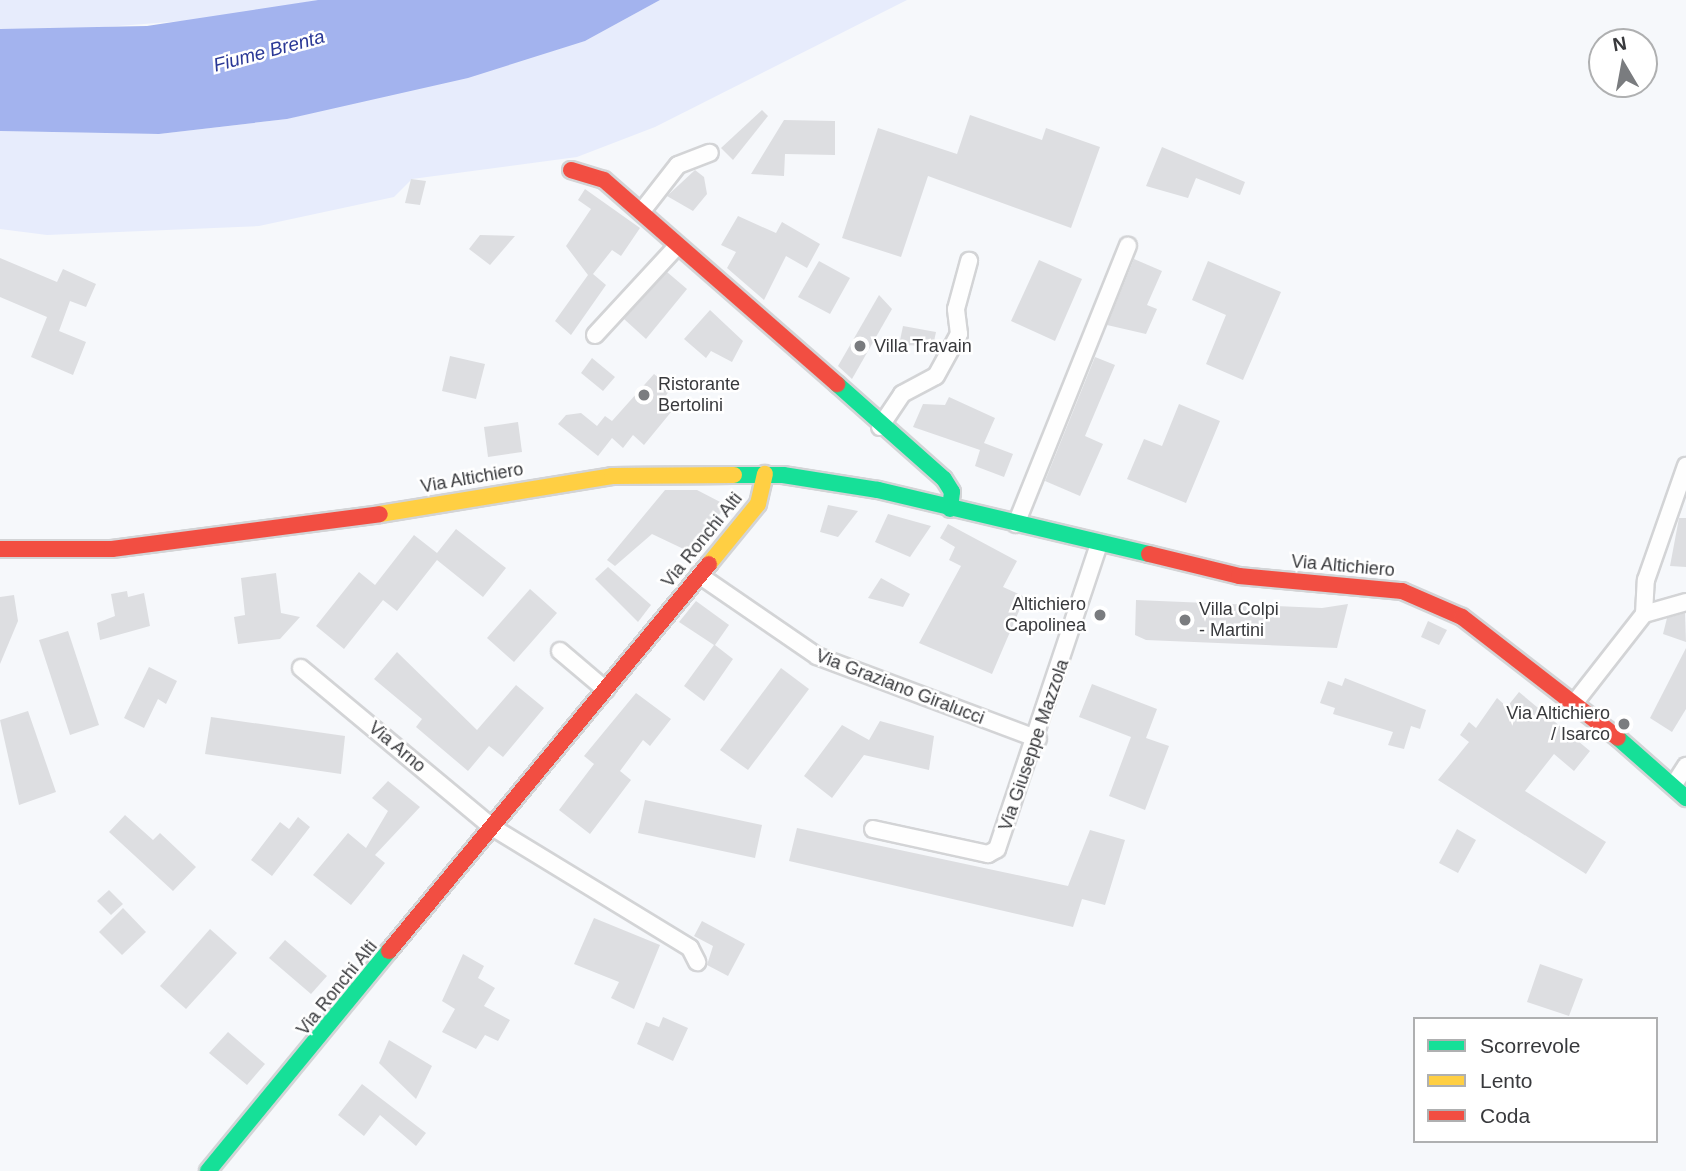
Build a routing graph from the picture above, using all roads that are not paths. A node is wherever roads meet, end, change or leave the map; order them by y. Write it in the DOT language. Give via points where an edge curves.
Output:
graph roads {
  1 [pos="710,153"];
  2 [pos="571,170"];
  3 [pos="642,211"];
  4 [pos="678,245"];
  5 [pos="1128,246"];
  6 [pos="970,261"];
  7 [pos="595,335"];
  8 [pos="880,427"];
  9 [pos="1686,466"];
  10 [pos="765,474"];
  11 [pos="950,509"];
  12 [pos="1016,524"];
  13 [pos="1099,544"];
  14 [pos="0,550"];
  15 [pos="699,575"];
  16 [pos="1686,602"];
  17 [pos="1644,614"];
  18 [pos="561,650"];
  19 [pos="301,668"];
  20 [pos="606,690"];
  21 [pos="1576,701"];
  22 [pos="1038,738"];
  23 [pos="1686,766"];
  24 [pos="1673,786"];
  25 [pos="1686,799"];
  26 [pos="492,827"];
  27 [pos="873,829"];
  28 [pos="697,962"];
  29 [pos="208,1171"];
  1 -- 3 [label="street" via="678,165"];
  2 -- 3 [label="street" via="604,180"];
  3 -- 4 [label="street"];
  4 -- 7 [label="street"];
  4 -- 8 [label="street"];
  5 -- 12 [label="street"];
  6 -- 8 [label="street" via="956,309 959,334 936,376 902,394"];
  8 -- 11 [label="street" via="944,479 952,492"];
  9 -- 17 [label="street" via="1646,580"];
  10 -- 11 [label="street, Via Altichiero" via="878,490"];
  10 -- 14 [label="street, Via Altichiero" via="612,476 239,537 112,549"];
  10 -- 15 [label="street, Via Ronchi Alti" via="758,504"];
  11 -- 12 [label="street, Via Altichiero"];
  12 -- 13 [label="street, Via Altichiero"];
  13 -- 21 [label="street, Via Altichiero" via="1239,576 1402,591 1462,617"];
  13 -- 22 [label="street, Via Giuseppe Mazzola"];
  15 -- 20 [label="street, Via Ronchi Alti"];
  15 -- 22 [label="street, Via Graziano Giralucci" via="817,656"];
  16 -- 17 [label="street"];
  17 -- 21 [label="street"];
  18 -- 20 [label="street"];
  19 -- 26 [label="street, Via Arno"];
  20 -- 26 [label="street, Via Ronchi Alti"];
  21 -- 24 [label="street, Via Altichiero"];
  22 -- 27 [label="street, Via Giuseppe Mazzola" via="997,849 988,854"];
  23 -- 24 [label="street"];
  24 -- 25 [label="street, Via Altichiero"];
  26 -- 28 [label="street" via="690,948"];
  26 -- 29 [label="street, Via Ronchi Alti"];
}
